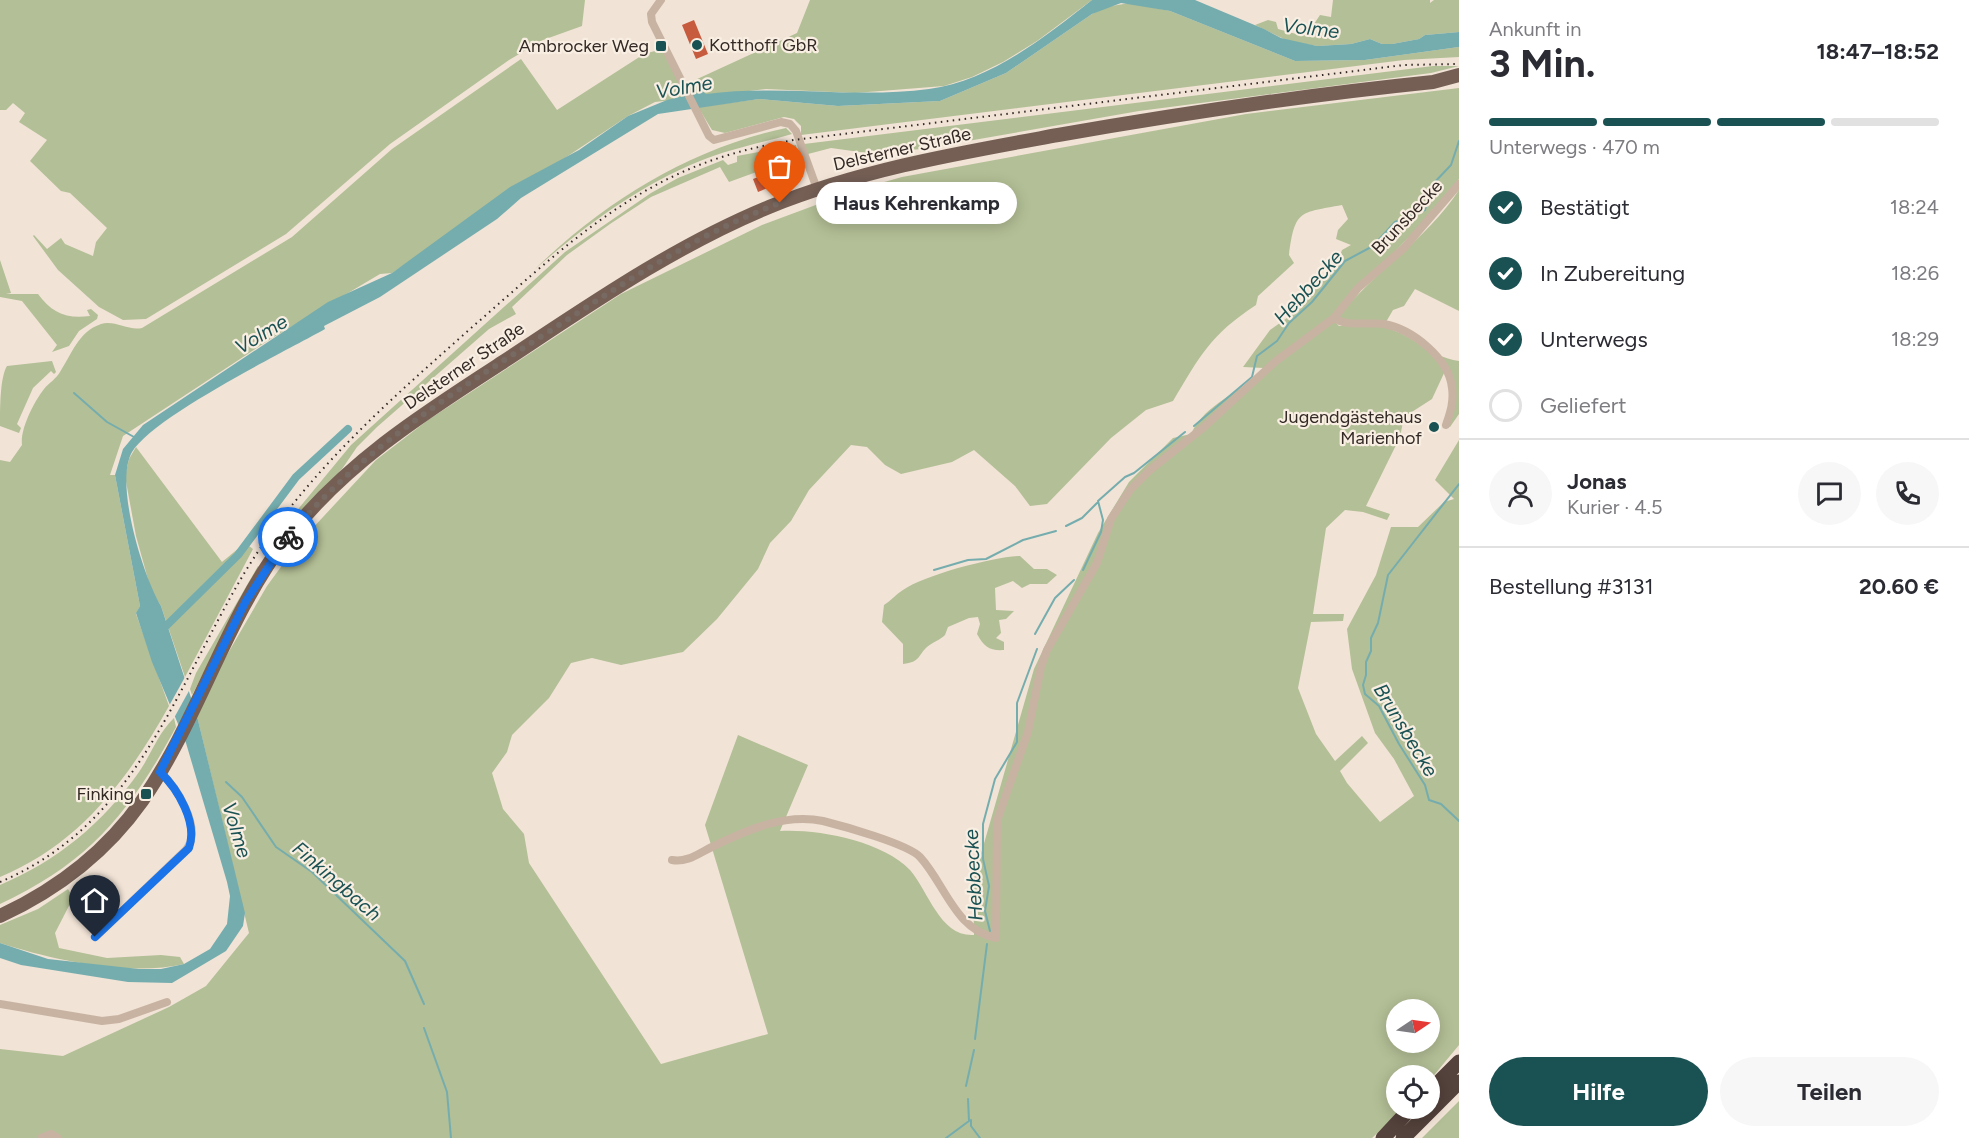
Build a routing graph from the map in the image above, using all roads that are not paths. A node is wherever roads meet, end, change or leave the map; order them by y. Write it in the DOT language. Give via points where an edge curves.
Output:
graph roads {
  1 [pos="661,0"];
  2 [pos="1459,75"];
  3 [pos="1459,184"];
  4 [pos="817,189"];
  5 [pos="1334,318"];
  6 [pos="1446,425"];
  7 [pos="160,772"];
  8 [pos="672,860"];
  9 [pos="0,916"];
  10 [pos="95,937"];
  11 [pos="166,1002"];
  12 [pos="0,1004"];
  13 [pos="1459,1062"];
  14 [pos="1440,1081"];
  15 [pos="1459,1082"];
  16 [pos="1401,1119"];
  17 [pos="41,1138"];
  18 [pos="58,1138"];
  19 [pos="1383,1138"];
  20 [pos="1402,1138"];
  1 -- 4 [label="street" via="651,18 709,136 714,140 781,122 790,124"];
  2 -- 4 [label="main road, Delsterner Straße" via="1433,82 1213,108 1034,139 906,163"];
  3 -- 5 [label="street, Brunsbecke" via="1404,248 1358,288"];
  4 -- 7 [label="main road, Delsterner Straße" via="721,229 640,274 457,391 372,451 313,507 273,558 246,601"];
  5 -- 6 [label="street" via="1340,323 1385,324 1409,333 1430,350 1446,371 1452,387 1453,404"];
  5 -- 8 [label="street, Brunsbecke" via="1276,362 1150,470 1130,490 1112,519 1097,563 1047,650 1028,732 997,821 996,938 970,927 914,852 891,841 820,820 791,818 733,837 685,860"];
  7 -- 9 [label="main road, Delsterner Straße" via="127,820 100,850 43,893"];
  7 -- 10 [label="street" via="184,807 193,832 189,848"];
  11 -- 12 [label="street" via="102,1021"];
  13 -- 14 [label="highway"];
  15 -- 20 [label="highway"];
  16 -- 19 [label="highway"];
  17 -- 18 [label="street" via="51,1134"];
}
